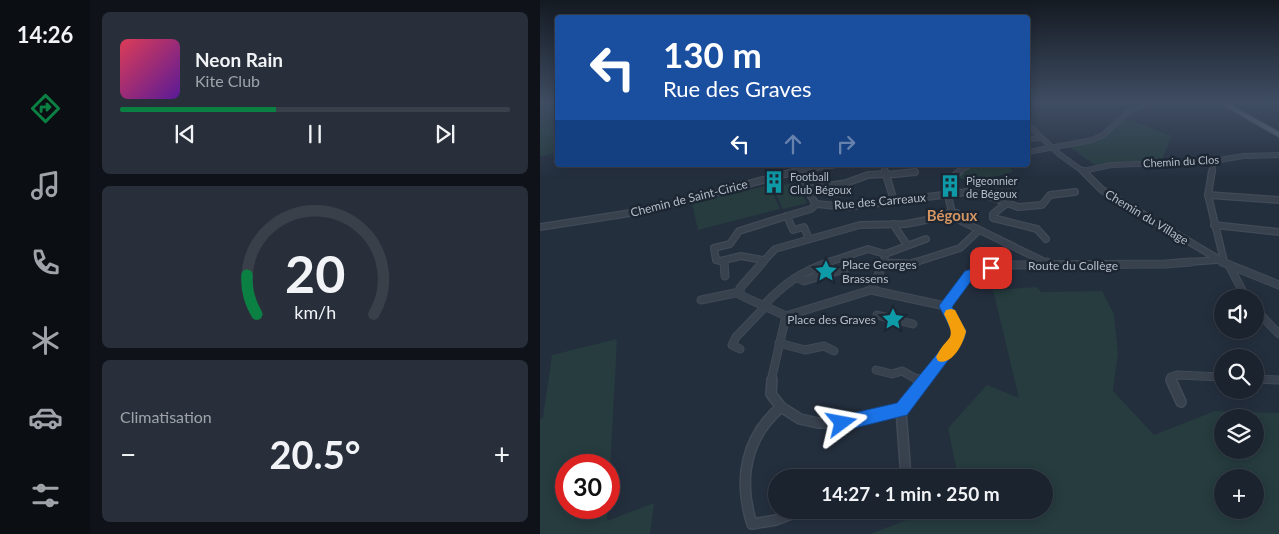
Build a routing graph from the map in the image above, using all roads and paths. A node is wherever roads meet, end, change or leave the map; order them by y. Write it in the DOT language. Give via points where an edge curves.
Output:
graph roads {
  1 [pos="1031,127"];
  2 [pos="1112,127"];
  3 [pos="1265,127"];
  4 [pos="1279,135"];
  5 [pos="1041,138"];
  6 [pos="1030,139"];
  7 [pos="1051,147"];
  8 [pos="1030,152"];
  9 [pos="1279,155"];
  10 [pos="1214,161"];
  11 [pos="824,167"];
  12 [pos="883,167"];
  13 [pos="967,167"];
  14 [pos="1083,171"];
  15 [pos="795,172"];
  16 [pos="915,172"];
  17 [pos="886,175"];
  18 [pos="808,189"];
  19 [pos="1075,192"];
  20 [pos="946,194"];
  21 [pos="1208,196"];
  22 [pos="1279,200"];
  23 [pos="894,201"];
  24 [pos="1007,203"];
  25 [pos="816,204"];
  26 [pos="950,214"];
  27 [pos="787,216"];
  28 [pos="894,224"];
  29 [pos="1214,225"];
  30 [pos="540,227"];
  31 [pos="978,230"];
  32 [pos="1279,232"];
  33 [pos="809,239"];
  34 [pos="926,239"];
  35 [pos="1046,239"];
  36 [pos="907,245"];
  37 [pos="885,254"];
  38 [pos="844,258"];
  39 [pos="724,260"];
  40 [pos="763,260"];
  41 [pos="1224,262"];
  42 [pos="884,263"];
  43 [pos="1049,266"];
  44 [pos="726,276"];
  45 [pos="798,278"];
  46 [pos="1279,285"];
  47 [pos="1240,289"];
  48 [pos="872,290"];
  49 [pos="740,292"];
  50 [pos="701,300"];
  51 [pos="764,306"];
  52 [pos="945,306"];
  53 [pos="877,315"];
  54 [pos="786,316"];
  55 [pos="1264,318"];
  56 [pos="913,324"];
  57 [pos="1279,334"];
  58 [pos="779,342"];
  59 [pos="740,349"];
  60 [pos="834,351"];
  61 [pos="876,370"];
  62 [pos="1214,377"];
  63 [pos="1264,379"];
  64 [pos="1279,380"];
  65 [pos="923,383"];
  66 [pos="1181,402"];
  67 [pos="781,406"];
  68 [pos="901,410"];
  69 [pos="906,469"];
  70 [pos="779,519"];
  1 -- 5 [label="street, Chemin du Village"];
  2 -- 7 [label="street" via="1092,140"];
  3 -- 4 [label="main road"];
  5 -- 6 [label="street"];
  5 -- 7 [label="street, Chemin du Village"];
  7 -- 8 [label="street"];
  7 -- 14 [label="street, Chemin du Village"];
  9 -- 10 [label="street, Chemin du Clos"];
  10 -- 14 [label="street, Chemin du Clos" via="1111,165"];
  10 -- 21 [label="street"];
  11 -- 15 [label="street, Chemin de Saint-Cirice"];
  12 -- 17 [label="street"];
  13 -- 20 [label="street" via="945,184"];
  14 -- 41 [label="street, Chemin du Village" via="1102,190"];
  15 -- 18 [label="street"];
  15 -- 30 [label="street, Chemin de Saint-Cirice" via="657,208"];
  16 -- 17 [label="street"];
  17 -- 18 [label="street" via="868,175 846,183"];
  17 -- 23 [label="street"];
  18 -- 25 [label="street"];
  19 -- 24 [label="street, Rue des Carreaux" via="1050,195 1042,205 1032,207"];
  20 -- 23 [label="street, Rue des Carreaux"];
  20 -- 24 [label="street, Rue des Carreaux" via="975,191"];
  20 -- 26 [label="street"];
  21 -- 22 [label="street"];
  21 -- 29 [label="street"];
  23 -- 25 [label="street, Rue des Carreaux" via="842,207"];
  24 -- 35 [label="street" via="993,218 1037,228"];
  25 -- 27 [label="street, Rue des Carreaux"];
  26 -- 28 [label="street"];
  26 -- 31 [label="street" via="958,214 955,218"];
  27 -- 33 [label="street" via="792,230 804,227"];
  27 -- 39 [label="street, Rue des Carreaux" via="748,227 739,231 730,244 714,248 716,260"];
  28 -- 33 [label="street" via="860,225"];
  28 -- 36 [label="street"];
  29 -- 32 [label="street"];
  29 -- 41 [label="street"];
  31 -- 42 [label="street" via="960,248 911,264"];
  31 -- 43 [label="street" via="1046,260"];
  33 -- 40 [label="street" via="775,249"];
  34 -- 36 [label="street"];
  36 -- 37 [label="street"];
  37 -- 38 [label="street" via="868,249"];
  37 -- 42 [label="street"];
  38 -- 45 [label="street" via="815,267"];
  38 -- 45 [label="street" via="845,269 804,282"];
  39 -- 40 [label="street" via="741,256"];
  39 -- 44 [label="street"];
  40 -- 49 [label="street"];
  41 -- 43 [label="street, Route du Collège"];
  41 -- 46 [label="street, Chemin du Village"];
  41 -- 47 [label="street"];
  42 -- 48 [label="street"];
  43 -- 52 [label="street, Route du Collège" via="1005,265 970,274"];
  45 -- 51 [label="street" via="784,286"];
  48 -- 52 [label="street"];
  48 -- 54 [label="street"];
  49 -- 50 [label="street"];
  49 -- 51 [label="street" via="740,295"];
  51 -- 54 [label="street"];
  51 -- 59 [label="street" via="736,337 732,345"];
  52 -- 65 [label="street" via="959,331 958,339"];
  53 -- 56 [label="street"];
  54 -- 58 [label="street"];
  55 -- 57 [label="street"];
  58 -- 60 [label="street" via="804,350 824,346"];
  58 -- 67 [label="street" via="770,387 771,394"];
  61 -- 65 [label="street" via="892,374 902,371"];
  62 -- 66 [label="street" via="1171,377"];
  63 -- 64 [label="street"];
  65 -- 68 [label="street"];
  67 -- 68 [label="street" via="800,420 818,423 842,423"];
  67 -- 70 [label="street" via="753,440 745,478 747,512 752,524"];
  68 -- 69 [label="street"];
}
